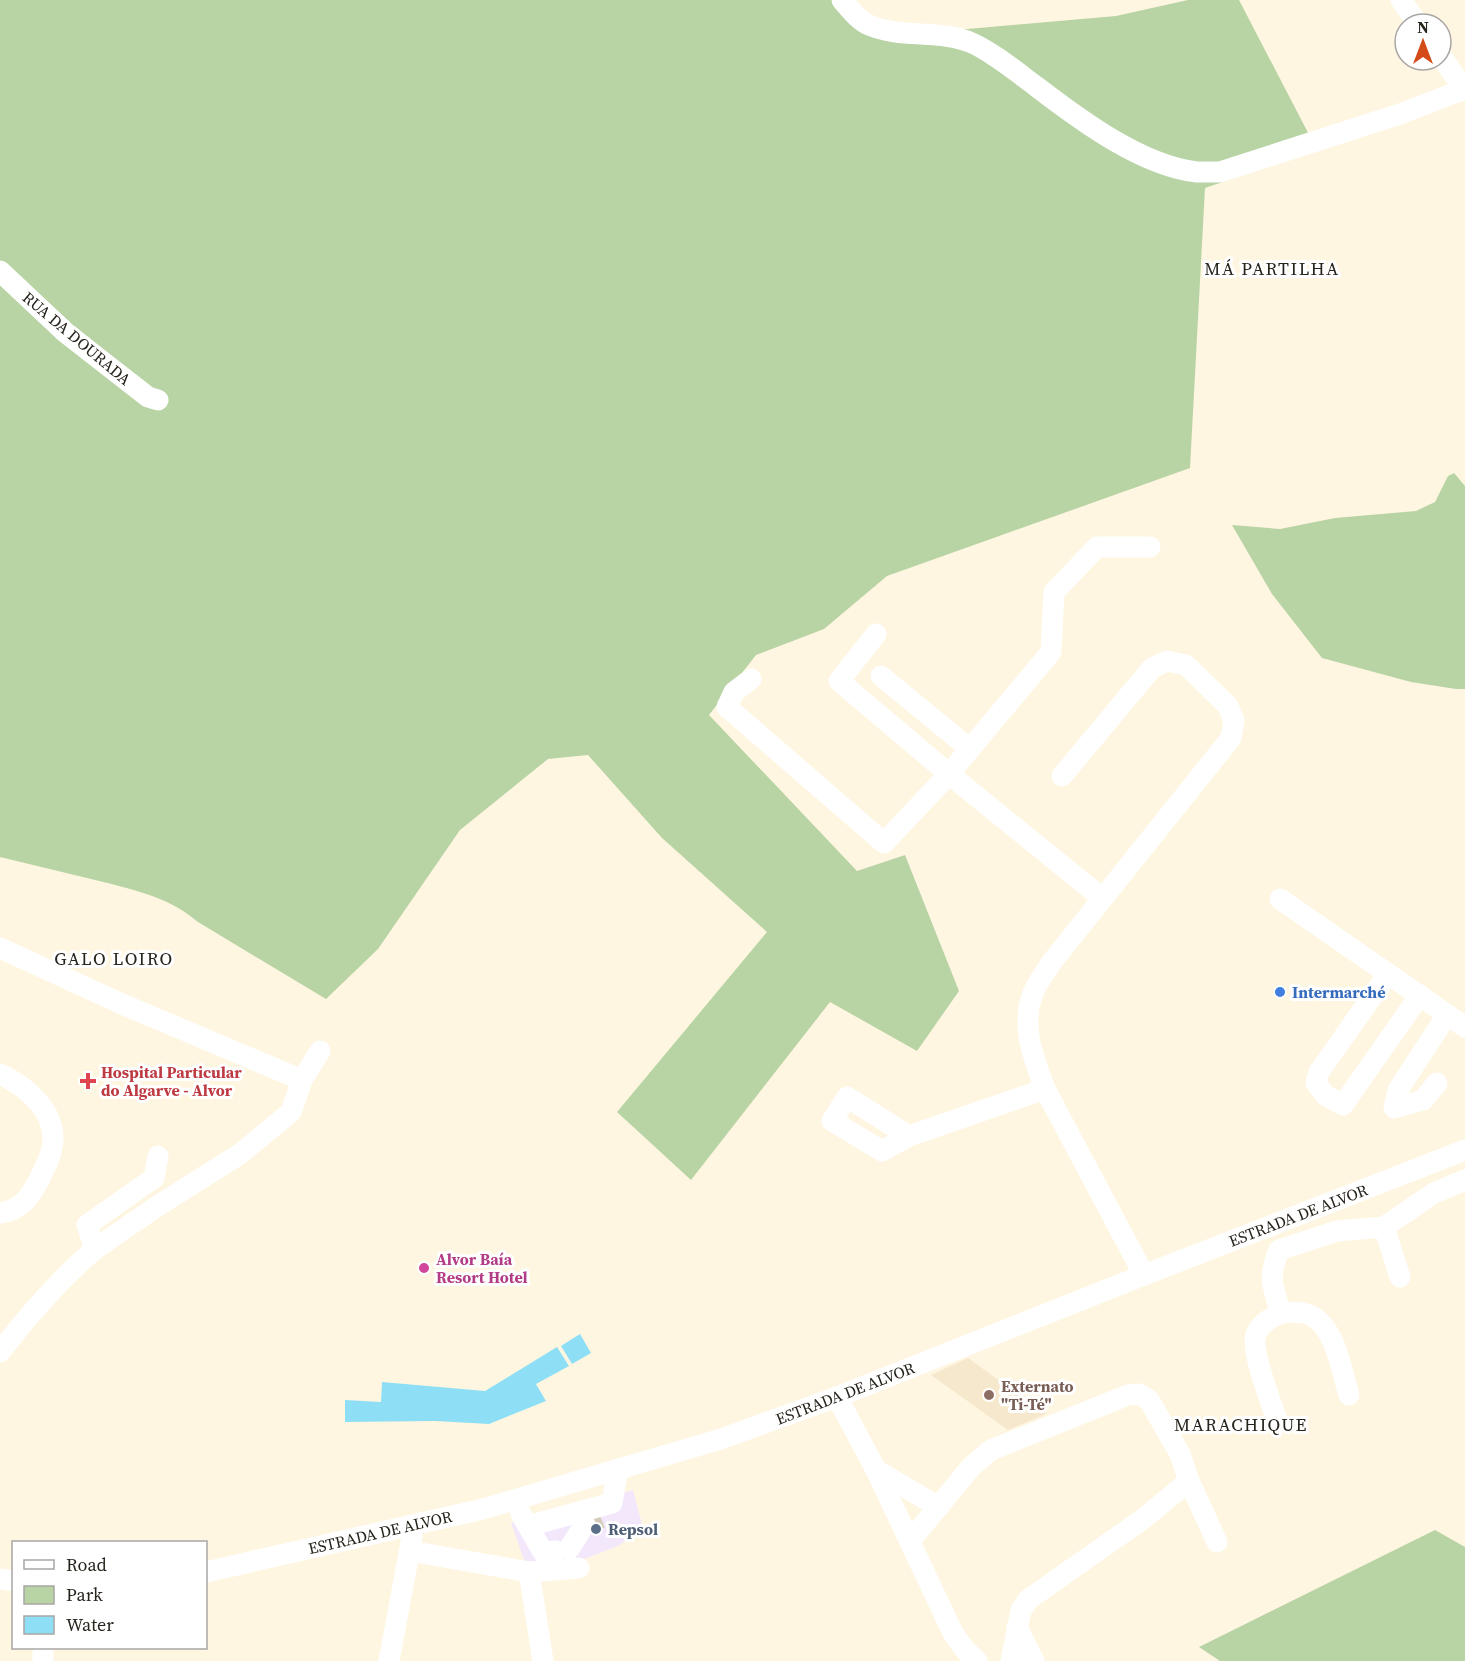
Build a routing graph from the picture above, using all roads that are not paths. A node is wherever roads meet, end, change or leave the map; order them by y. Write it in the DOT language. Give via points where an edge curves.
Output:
graph roads {
  1 [pos="842,0"];
  2 [pos="1453,72"];
  3 [pos="1465,89"];
  4 [pos="0,271"];
  5 [pos="158,400"];
  6 [pos="1150,547"];
  7 [pos="876,634"];
  8 [pos="881,676"];
  9 [pos="751,679"];
  10 [pos="970,749"];
  11 [pos="950,774"];
  12 [pos="1062,776"];
  13 [pos="1102,898"];
  14 [pos="1280,899"];
  15 [pos="0,948"];
  16 [pos="1389,974"];
  17 [pos="1420,995"];
  18 [pos="1447,1015"];
  19 [pos="1465,1027"];
  20 [pos="320,1051"];
  21 [pos="0,1074"];
  22 [pos="302,1080"];
  23 [pos="1437,1083"];
  24 [pos="1045,1089"];
  25 [pos="909,1136"];
  26 [pos="1465,1150"];
  27 [pos="158,1156"];
  28 [pos="1464,1183"];
  29 [pos="0,1214"];
  30 [pos="1384,1227"];
  31 [pos="95,1249"];
  32 [pos="1144,1275"];
  33 [pos="1400,1277"];
  34 [pos="1281,1313"];
  35 [pos="0,1352"];
  36 [pos="1349,1395"];
  37 [pos="837,1397"];
  38 [pos="1278,1423"];
  39 [pos="618,1469"];
  40 [pos="876,1470"];
  41 [pos="1189,1481"];
  42 [pos="513,1500"];
  43 [pos="939,1507"];
  44 [pos="599,1515"];
  45 [pos="415,1524"];
  46 [pos="528,1526"];
  47 [pos="910,1541"];
  48 [pos="1217,1542"];
  49 [pos="410,1551"];
  50 [pos="568,1556"];
  51 [pos="207,1572"];
  52 [pos="529,1572"];
  53 [pos="1017,1627"];
  54 [pos="389,1661"];
  55 [pos="543,1661"];
  56 [pos="977,1661"];
  57 [pos="1011,1661"];
  58 [pos="1034,1661"];
  1 -- 3 [label="street" via="869,25 972,43 1110,139 1162,163 1196,172 1220,172"];
  2 -- 3 [label="street"];
  4 -- 5 [label="street, RUA DA DOURADA" via="66,333 148,397"];
  6 -- 10 [label="street" via="1097,547 1054,592 1051,652"];
  7 -- 11 [label="street" via="839,681"];
  8 -- 10 [label="street"];
  9 -- 11 [label="street" via="734,692 727,707 884,843"];
  10 -- 11 [label="street"];
  11 -- 13 [label="street"];
  12 -- 13 [label="street" via="1152,668 1167,661 1186,665 1228,706 1234,721 1231,738"];
  13 -- 24 [label="street" via="1051,963 1032,996 1027,1029"];
  14 -- 16 [label="street"];
  15 -- 22 [label="street"];
  16 -- 17 [label="street"];
  16 -- 17 [label="street" via="1319,1072 1316,1083 1326,1095 1343,1105"];
  17 -- 18 [label="street"];
  18 -- 19 [label="street"];
  18 -- 23 [label="street" via="1398,1090 1394,1108 1423,1100"];
  20 -- 22 [label="street"];
  21 -- 29 [label="street" via="37,1099 53,1131 53,1147 31,1194 21,1207"];
  22 -- 31 [label="street" via="291,1112 240,1154"];
  24 -- 25 [label="street"];
  24 -- 32 [label="street"];
  26 -- 32 [label="street, ESTRADA DE ALVOR"];
  27 -- 31 [label="street" via="154,1178 87,1225"];
  28 -- 30 [label="street" via="1434,1192"];
  30 -- 33 [label="street"];
  30 -- 34 [label="street" via="1337,1231 1279,1250 1272,1267 1272,1286"];
  31 -- 35 [label="street" via="38,1303"];
  32 -- 37 [label="street, ESTRADA DE ALVOR"];
  34 -- 36 [label="street" via="1299,1312 1313,1317 1330,1333"];
  34 -- 38 [label="street" via="1265,1321 1255,1336 1257,1357"];
  37 -- 39 [label="street, ESTRADA DE ALVOR" via="721,1439"];
  37 -- 40 [label="street"];
  39 -- 42 [label="street, ESTRADA DE ALVOR"];
  39 -- 44 [label="street"];
  40 -- 43 [label="street"];
  40 -- 47 [label="street"];
  41 -- 43 [label="street" via="1180,1455 1149,1400 1139,1394 1128,1395 991,1450 971,1467"];
  41 -- 48 [label="street"];
  41 -- 53 [label="street" via="1143,1519 1029,1599 1021,1610"];
  42 -- 45 [label="street, ESTRADA DE ALVOR"];
  42 -- 46 [label="street"];
  43 -- 47 [label="street"];
  44 -- 46 [label="street"];
  44 -- 50 [label="street"];
  45 -- 49 [label="street"];
  45 -- 51 [label="street, ESTRADA DE ALVOR"];
  46 -- 50 [label="street" via="543,1552"];
  47 -- 56 [label="street" via="953,1633"];
  49 -- 52 [label="street"];
  49 -- 54 [label="street"];
  50 -- 52 [label="street"];
  52 -- 55 [label="street"];
  53 -- 57 [label="street"];
  53 -- 58 [label="street"];
}
